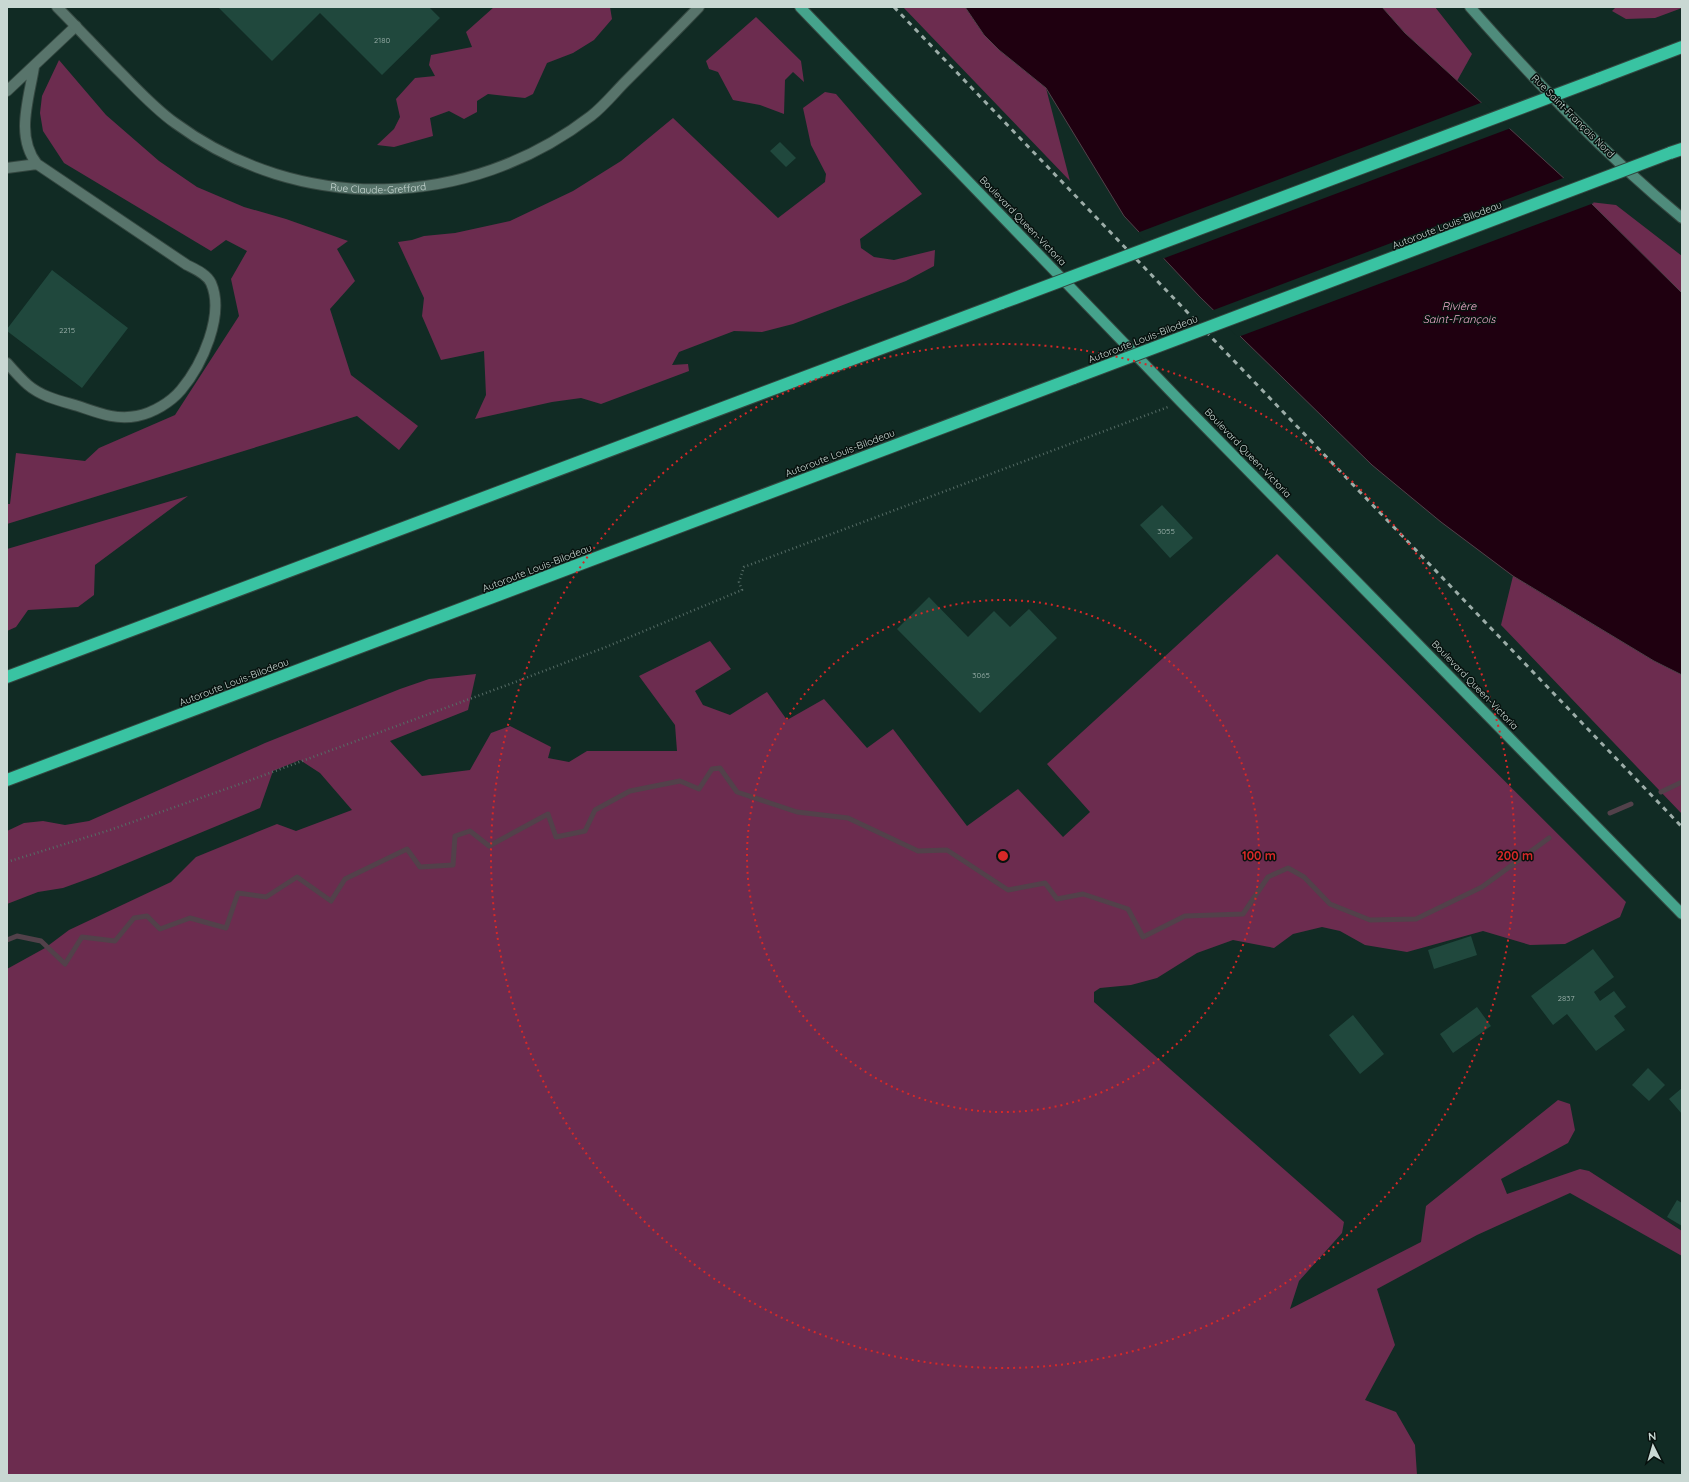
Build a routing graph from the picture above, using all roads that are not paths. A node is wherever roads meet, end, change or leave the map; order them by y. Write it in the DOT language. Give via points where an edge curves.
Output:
graph roads {
  1 [pos="57,7"];
  2 [pos="699,7"];
  3 [pos="800,7"];
  4 [pos="1470,7"];
  5 [pos="76,26"];
  6 [pos="1682,47"];
  7 [pos="34,67"];
  8 [pos="7,91"];
  9 [pos="1682,149"];
  10 [pos="37,164"];
  11 [pos="7,168"];
  12 [pos="1682,218"];
  13 [pos="7,363"];
  14 [pos="7,677"];
  15 [pos="7,780"];
  16 [pos="1682,914"];
  1 -- 5 [label="street, Rue Claude-Greffard"];
  2 -- 5 [label="street, Rue Claude-Greffard" via="593,115 539,150 504,166 449,183 385,190 321,185 259,169 230,156 202,141 150,103"];
  3 -- 16 [label="main road, Boulevard Queen-Victoria" via="1181,402"];
  4 -- 12 [label="street, Rue Saint-François Nord" via="1548,94 1625,168"];
  5 -- 7 [label="street"];
  6 -- 14 [label="highway, bridge"];
  7 -- 8 [label="street"];
  7 -- 10 [label="street" via="26,105 25,134 31,156"];
  9 -- 15 [label="highway, Autoroute Louis-Bilodeau, bridge"];
  10 -- 11 [label="street"];
  10 -- 13 [label="street" via="198,270 210,282 215,299 215,314 205,351 181,390 167,402 138,416 111,417 51,397 28,385"];
}
